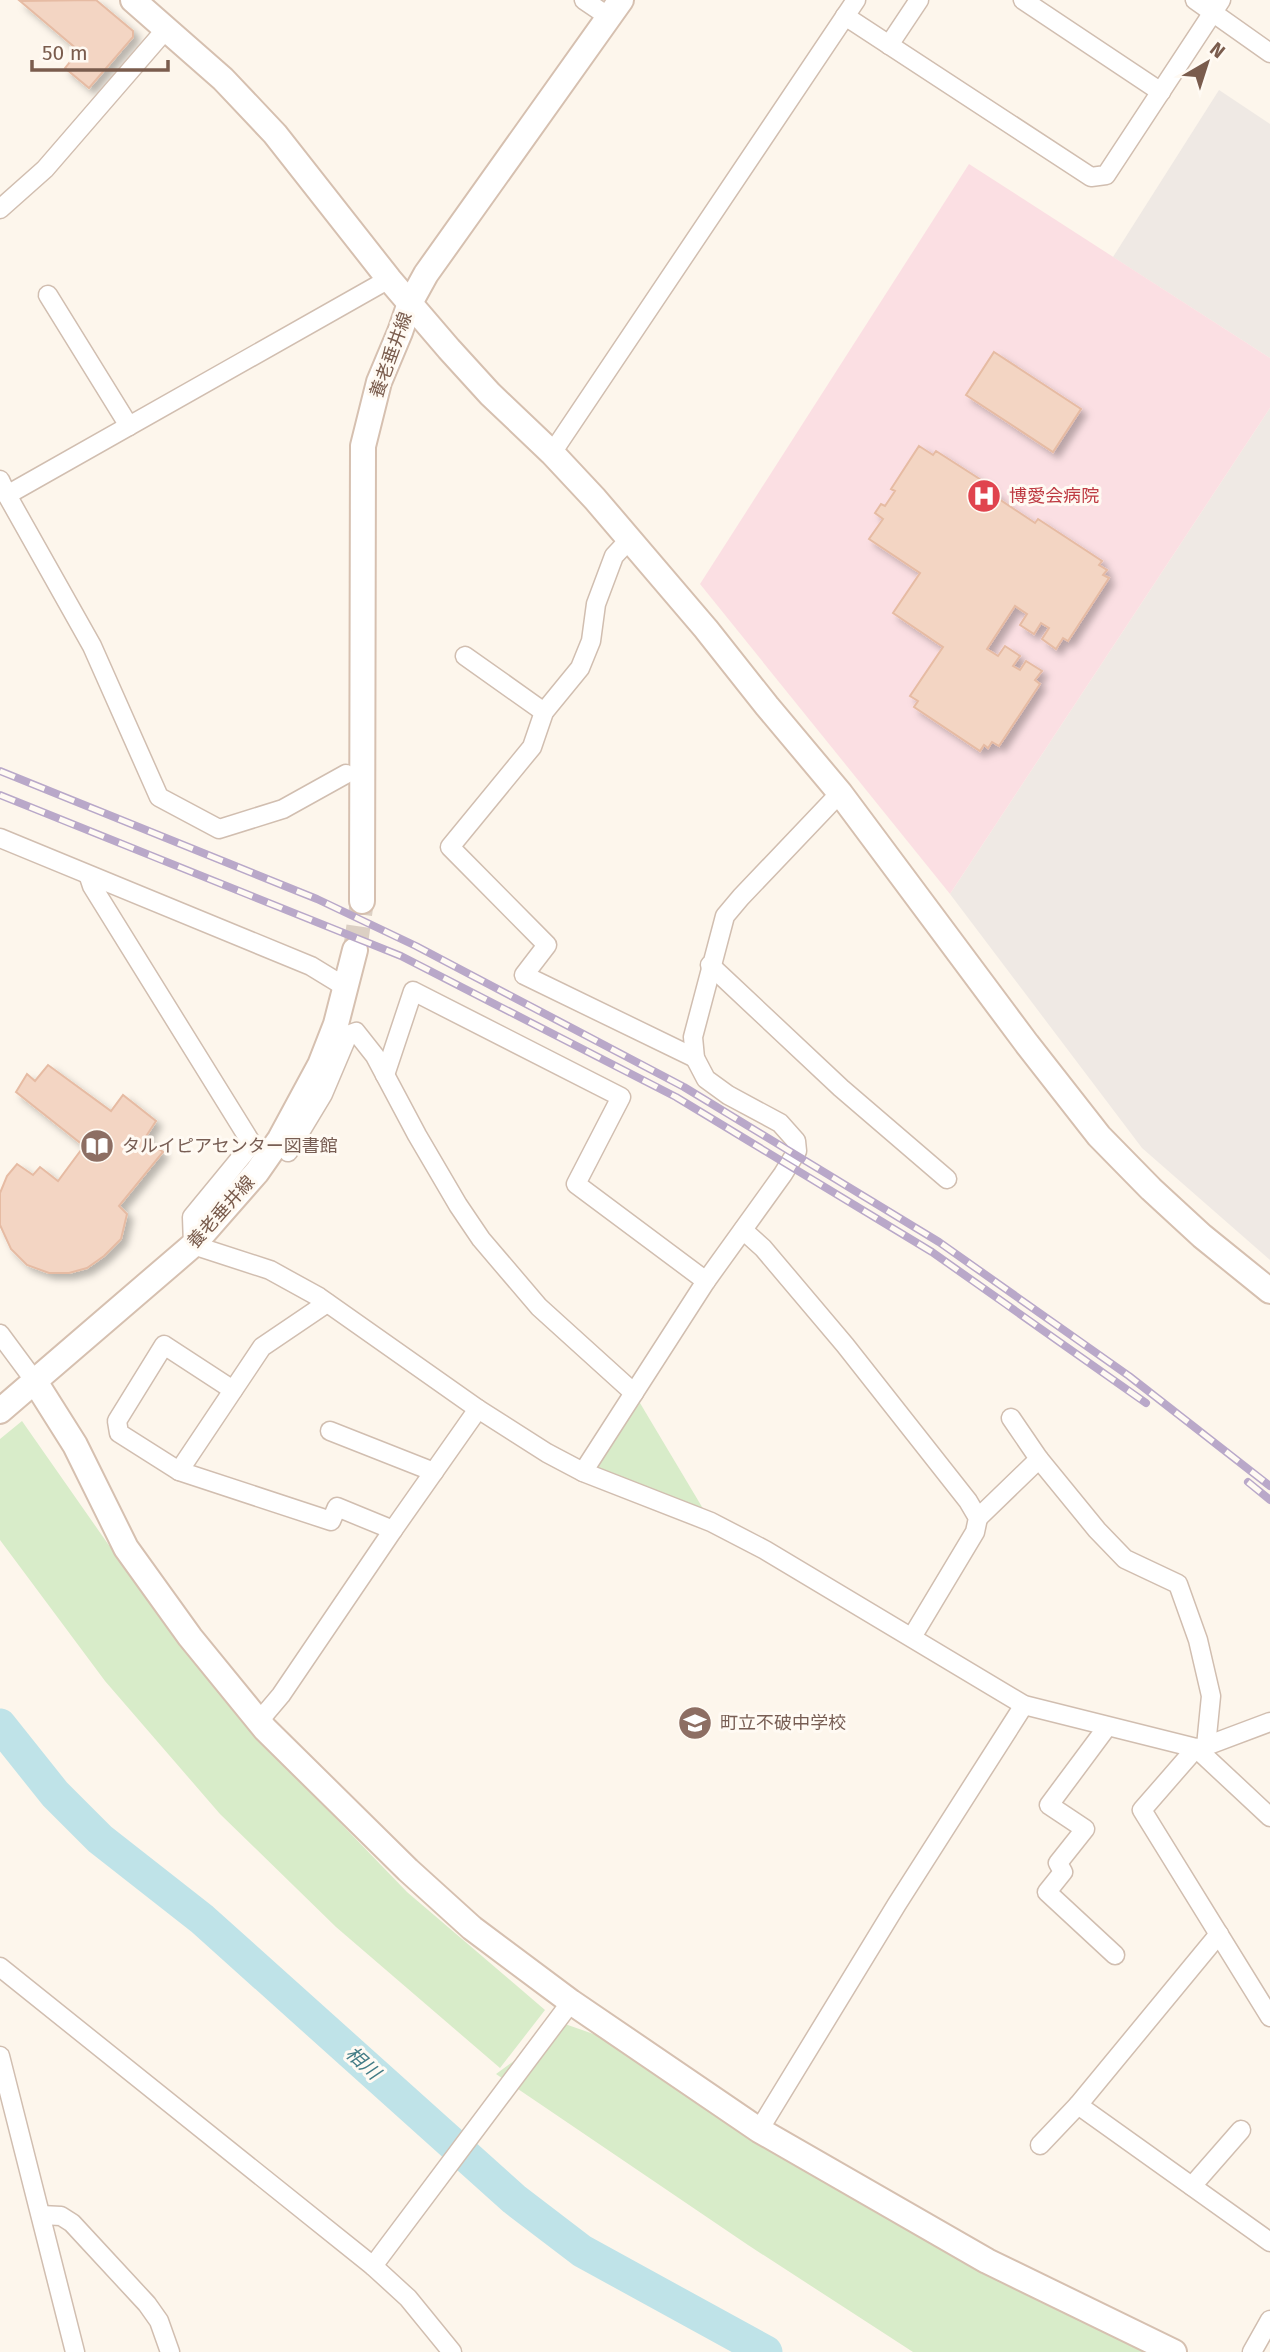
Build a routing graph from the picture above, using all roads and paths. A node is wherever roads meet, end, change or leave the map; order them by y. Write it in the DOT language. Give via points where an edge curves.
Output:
graph roads {
  1 [pos="133,0"];
  2 [pos="584,0"];
  3 [pos="856,0"];
  4 [pos="919,0"];
  5 [pos="1023,0"];
  6 [pos="1195,0"];
  7 [pos="1216,7"];
  8 [pos="615,8"];
  9 [pos="845,16"];
  10 [pos="167,28"];
  11 [pos="889,45"];
  12 [pos="1270,53"];
  13 [pos="1160,92"];
  14 [pos="0,209"];
  15 [pos="389,279"];
  16 [pos="48,295"];
  17 [pos="410,303"];
  18 [pos="129,426"];
  19 [pos="552,453"];
  20 [pos="3,487"];
  21 [pos="629,540"];
  22 [pos="465,656"];
  23 [pos="544,712"];
  24 [pos="346,774"];
  25 [pos="840,793"];
  26 [pos="0,838"];
  27 [pos="89,877"];
  28 [pos="362,901"];
  29 [pos="355,950"];
  30 [pos="710,965"];
  31 [pos="346,988"];
  32 [pos="695,1058"];
  33 [pos="385,1075"];
  34 [pos="288,1152"];
  35 [pos="947,1179"];
  36 [pos="743,1230"];
  37 [pos="193,1245"];
  38 [pos="706,1281"];
  39 [pos="1270,1291"];
  40 [pos="327,1303"];
  41 [pos="0,1334"];
  42 [pos="34,1381"];
  43 [pos="233,1390"];
  44 [pos="635,1393"];
  45 [pos="3,1408"];
  46 [pos="478,1409"];
  47 [pos="1011,1418"];
  48 [pos="330,1431"];
  49 [pos="1039,1459"];
  50 [pos="179,1471"];
  51 [pos="434,1472"];
  52 [pos="583,1472"];
  53 [pos="978,1518"];
  54 [pos="393,1530"];
  55 [pos="912,1637"];
  56 [pos="1024,1705"];
  57 [pos="258,1721"];
  58 [pos="1270,1722"];
  59 [pos="1107,1727"];
  60 [pos="1201,1747"];
  61 [pos="1270,1817"];
  62 [pos="1219,1934"];
  63 [pos="1115,1955"];
  64 [pos="0,1967"];
  65 [pos="566,2010"];
  66 [pos="1270,2017"];
  67 [pos="0,2056"];
  68 [pos="1078,2105"];
  69 [pos="759,2130"];
  70 [pos="1241,2130"];
  71 [pos="1040,2145"];
  72 [pos="1192,2186"];
  73 [pos="41,2215"];
  74 [pos="1270,2242"];
  75 [pos="378,2260"];
  76 [pos="1270,2320"];
  77 [pos="75,2352"];
  78 [pos="170,2352"];
  79 [pos="452,2352"];
  80 [pos="1174,2352"];
  81 [pos="1252,2352"];
  1 -- 10 [label="street"];
  2 -- 8 [label="street"];
  3 -- 9 [label="street"];
  4 -- 11 [label="street"];
  5 -- 13 [label="street"];
  6 -- 7 [label="street"];
  7 -- 12 [label="street"];
  7 -- 13 [label="street"];
  8 -- 17 [label="street, 養老垂井線"];
  9 -- 11 [label="street"];
  9 -- 19 [label="street"];
  10 -- 14 [label="street" via="45,169"];
  10 -- 15 [label="street" via="275,134"];
  11 -- 13 [label="street" via="1091,177 1107,175"];
  15 -- 17 [label="street"];
  15 -- 18 [label="street"];
  16 -- 18 [label="street"];
  17 -- 19 [label="street" via="490,394"];
  17 -- 28 [label="street, 養老垂井線" via="379,382 363,446"];
  18 -- 20 [label="street"];
  19 -- 21 [label="street"];
  20 -- 24 [label="street" via="92,646 159,797 219,829 283,809"];
  21 -- 23 [label="street" via="614,556 580,668"];
  21 -- 25 [label="street"];
  22 -- 23 [label="street"];
  23 -- 32 [label="street" via="532,747 450,847 547,945 524,975"];
  25 -- 30 [label="street" via="725,916"];
  25 -- 39 [label="street" via="1099,1136 1202,1236"];
  26 -- 27 [label="street"];
  27 -- 31 [label="street" via="311,966"];
  27 -- 37 [label="street" via="252,1144 192,1217"];
  29 -- 31 [label="street, 養老垂井線"];
  30 -- 32 [label="street" via="693,1037"];
  30 -- 35 [label="street"];
  31 -- 37 [label="street, 養老垂井線" via="320,1065 280,1139"];
  32 -- 36 [label="street" via="706,1079 780,1123 796,1141 797,1151"];
  33 -- 34 [label="street" via="356,1032 348,1035 323,1094"];
  33 -- 38 [label="street" via="413,991 621,1097 576,1184"];
  33 -- 44 [label="street" via="481,1239 539,1307"];
  36 -- 38 [label="street"];
  36 -- 53 [label="street" via="845,1345"];
  37 -- 40 [label="street" via="270,1270"];
  37 -- 42 [label="street, 養老垂井線"];
  38 -- 44 [label="street"];
  40 -- 43 [label="street" via="262,1348"];
  40 -- 46 [label="street"];
  41 -- 42 [label="street"];
  42 -- 45 [label="street, 養老垂井線"];
  42 -- 57 [label="street" via="75,1445 126,1548"];
  43 -- 50 [label="street"];
  43 -- 50 [label="street" via="164,1345 117,1421 119,1433"];
  44 -- 52 [label="street"];
  46 -- 51 [label="street"];
  46 -- 52 [label="street"];
  47 -- 49 [label="street"];
  48 -- 51 [label="street"];
  49 -- 53 [label="street"];
  49 -- 60 [label="street" via="1125,1559 1178,1584 1211,1696"];
  50 -- 54 [label="street" via="331,1521 337,1507"];
  51 -- 54 [label="street"];
  52 -- 55 [label="street" via="711,1522"];
  53 -- 55 [label="street" via="975,1532"];
  54 -- 57 [label="street" via="281,1695"];
  55 -- 56 [label="street"];
  56 -- 59 [label="street"];
  56 -- 69 [label="street"];
  57 -- 65 [label="street" via="408,1870"];
  58 -- 60 [label="street"];
  59 -- 60 [label="street"];
  59 -- 63 [label="street" via="1049,1805 1085,1829 1058,1863 1063,1872 1047,1892"];
  60 -- 61 [label="street"];
  60 -- 62 [label="street" via="1142,1810"];
  62 -- 66 [label="street"];
  62 -- 68 [label="street"];
  64 -- 75 [label="street"];
  65 -- 69 [label="street"];
  65 -- 75 [label="street"];
  67 -- 73 [label="street"];
  68 -- 71 [label="street"];
  68 -- 72 [label="street"];
  69 -- 80 [label="street" via="987,2261"];
  70 -- 72 [label="street"];
  72 -- 74 [label="street"];
  73 -- 77 [label="street"];
  73 -- 78 [label="street" via="72,2222 147,2304"];
  75 -- 79 [label="street"];
  76 -- 81 [label="street"];
}
